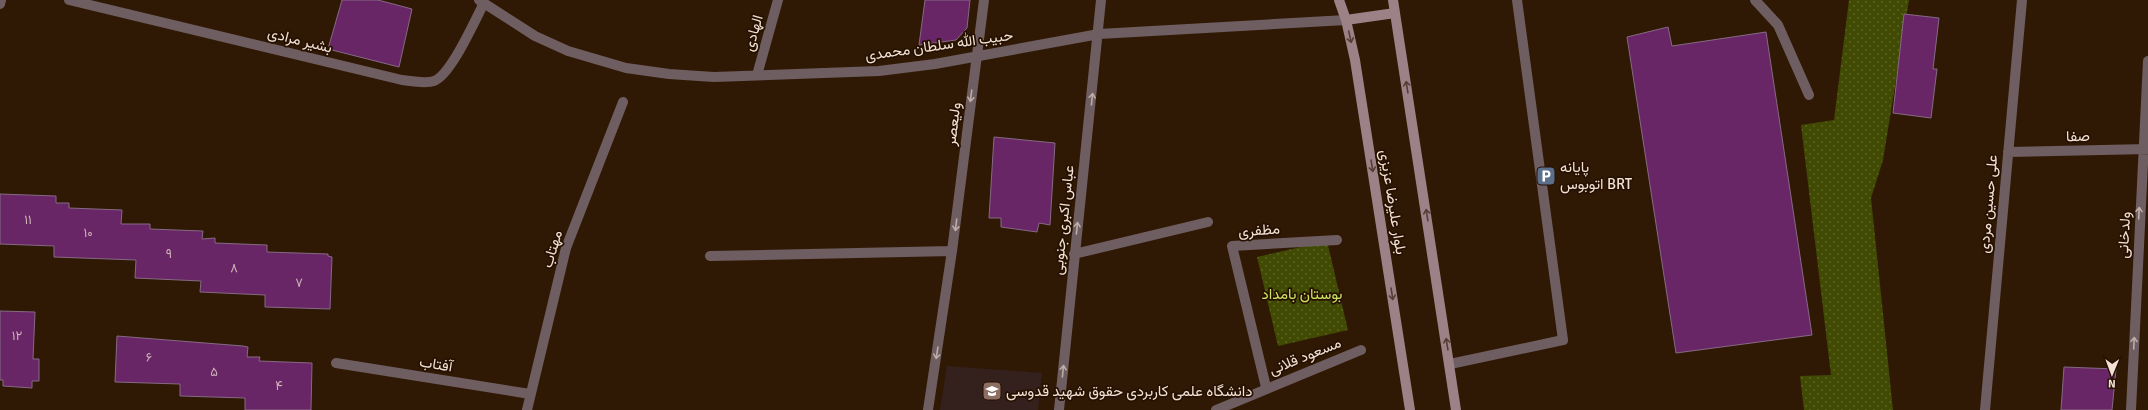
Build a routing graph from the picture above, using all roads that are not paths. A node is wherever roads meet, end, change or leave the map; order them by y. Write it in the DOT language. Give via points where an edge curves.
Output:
graph roads {
  1 [pos="1,0"];
  2 [pos="69,0"];
  3 [pos="778,0"];
  4 [pos="984,0"];
  5 [pos="1101,0"];
  6 [pos="1339,0"];
  7 [pos="1392,0"];
  8 [pos="1517,0"];
  9 [pos="1755,0"];
  10 [pos="2022,0"];
  11 [pos="481,2"];
  12 [pos="0,4"];
  13 [pos="1395,13"];
  14 [pos="1346,20"];
  15 [pos="1099,34"];
  16 [pos="976,57"];
  17 [pos="2148,61"];
  18 [pos="757,75"];
  19 [pos="1810,96"];
  20 [pos="623,102"];
  21 [pos="2145,149"];
  22 [pos="2008,152"];
  23 [pos="1208,222"];
  24 [pos="1337,240"];
  25 [pos="952,251"];
  26 [pos="1074,254"];
  27 [pos="710,256"];
  28 [pos="1361,350"];
  29 [pos="336,363"];
  30 [pos="1450,364"];
  31 [pos="1266,388"];
  32 [pos="530,394"];
  33 [pos="528,410"];
  34 [pos="928,410"];
  35 [pos="1059,410"];
  36 [pos="1216,410"];
  37 [pos="1410,410"];
  38 [pos="1456,410"];
  39 [pos="1985,410"];
  40 [pos="2131,410"];
  1 -- 12 [label="street"];
  2 -- 11 [label="street, بشیر مرادی" via="402,80 433,81 443,75 454,60"];
  3 -- 18 [label="street, الهادی"];
  4 -- 16 [label="street, ولیعصر"];
  5 -- 15 [label="street, عباس اکبری جنوبی"];
  6 -- 14 [label="main road, بلوار علیرضا عزیزی"];
  7 -- 13 [label="main road"];
  8 -- 30 [label="street" via="1563,340"];
  9 -- 19 [label="street" via="1778,25"];
  10 -- 22 [label="street, علی حسین مردی"];
  11 -- 18 [label="street, حبیب الله سلطان محمدی" via="542,39 568,51 626,68 714,77"];
  13 -- 14 [label="main road"];
  30 -- 13 [label="main road, one-way"];
  14 -- 15 [label="street, حبیب الله سلطان محمدی"];
  14 -- 37 [label="main road, بلوار علیرضا عزیزی, one-way" via="1356,67"];
  15 -- 16 [label="street, حبیب الله سلطان محمدی"];
  26 -- 15 [label="street, عباس اکبری جنوبی, one-way"];
  16 -- 18 [label="street, حبیب الله سلطان محمدی" via="879,71"];
  16 -- 25 [label="street, ولیعصر, one-way"];
  17 -- 21 [label="street, ولدخانی"];
  20 -- 32 [label="street, مهتاب" via="566,248"];
  21 -- 22 [label="street, صفا"];
  40 -- 21 [label="street, ولدخانی, one-way"];
  22 -- 39 [label="street, علی حسین مردی"];
  23 -- 26 [label="street"];
  24 -- 31 [label="street, مظفری" via="1232,246"];
  25 -- 27 [label="street"];
  25 -- 34 [label="street, ولیعصر, one-way"];
  35 -- 26 [label="street, عباس اکبری جنوبی, one-way"];
  28 -- 31 [label="street, مسعود قلانی"];
  29 -- 32 [label="street, آفتاب"];
  30 -- 38 [label="main road"];
  31 -- 36 [label="street, مسعود قلانی"];
  32 -- 33 [label="street, مهتاب"];
}
